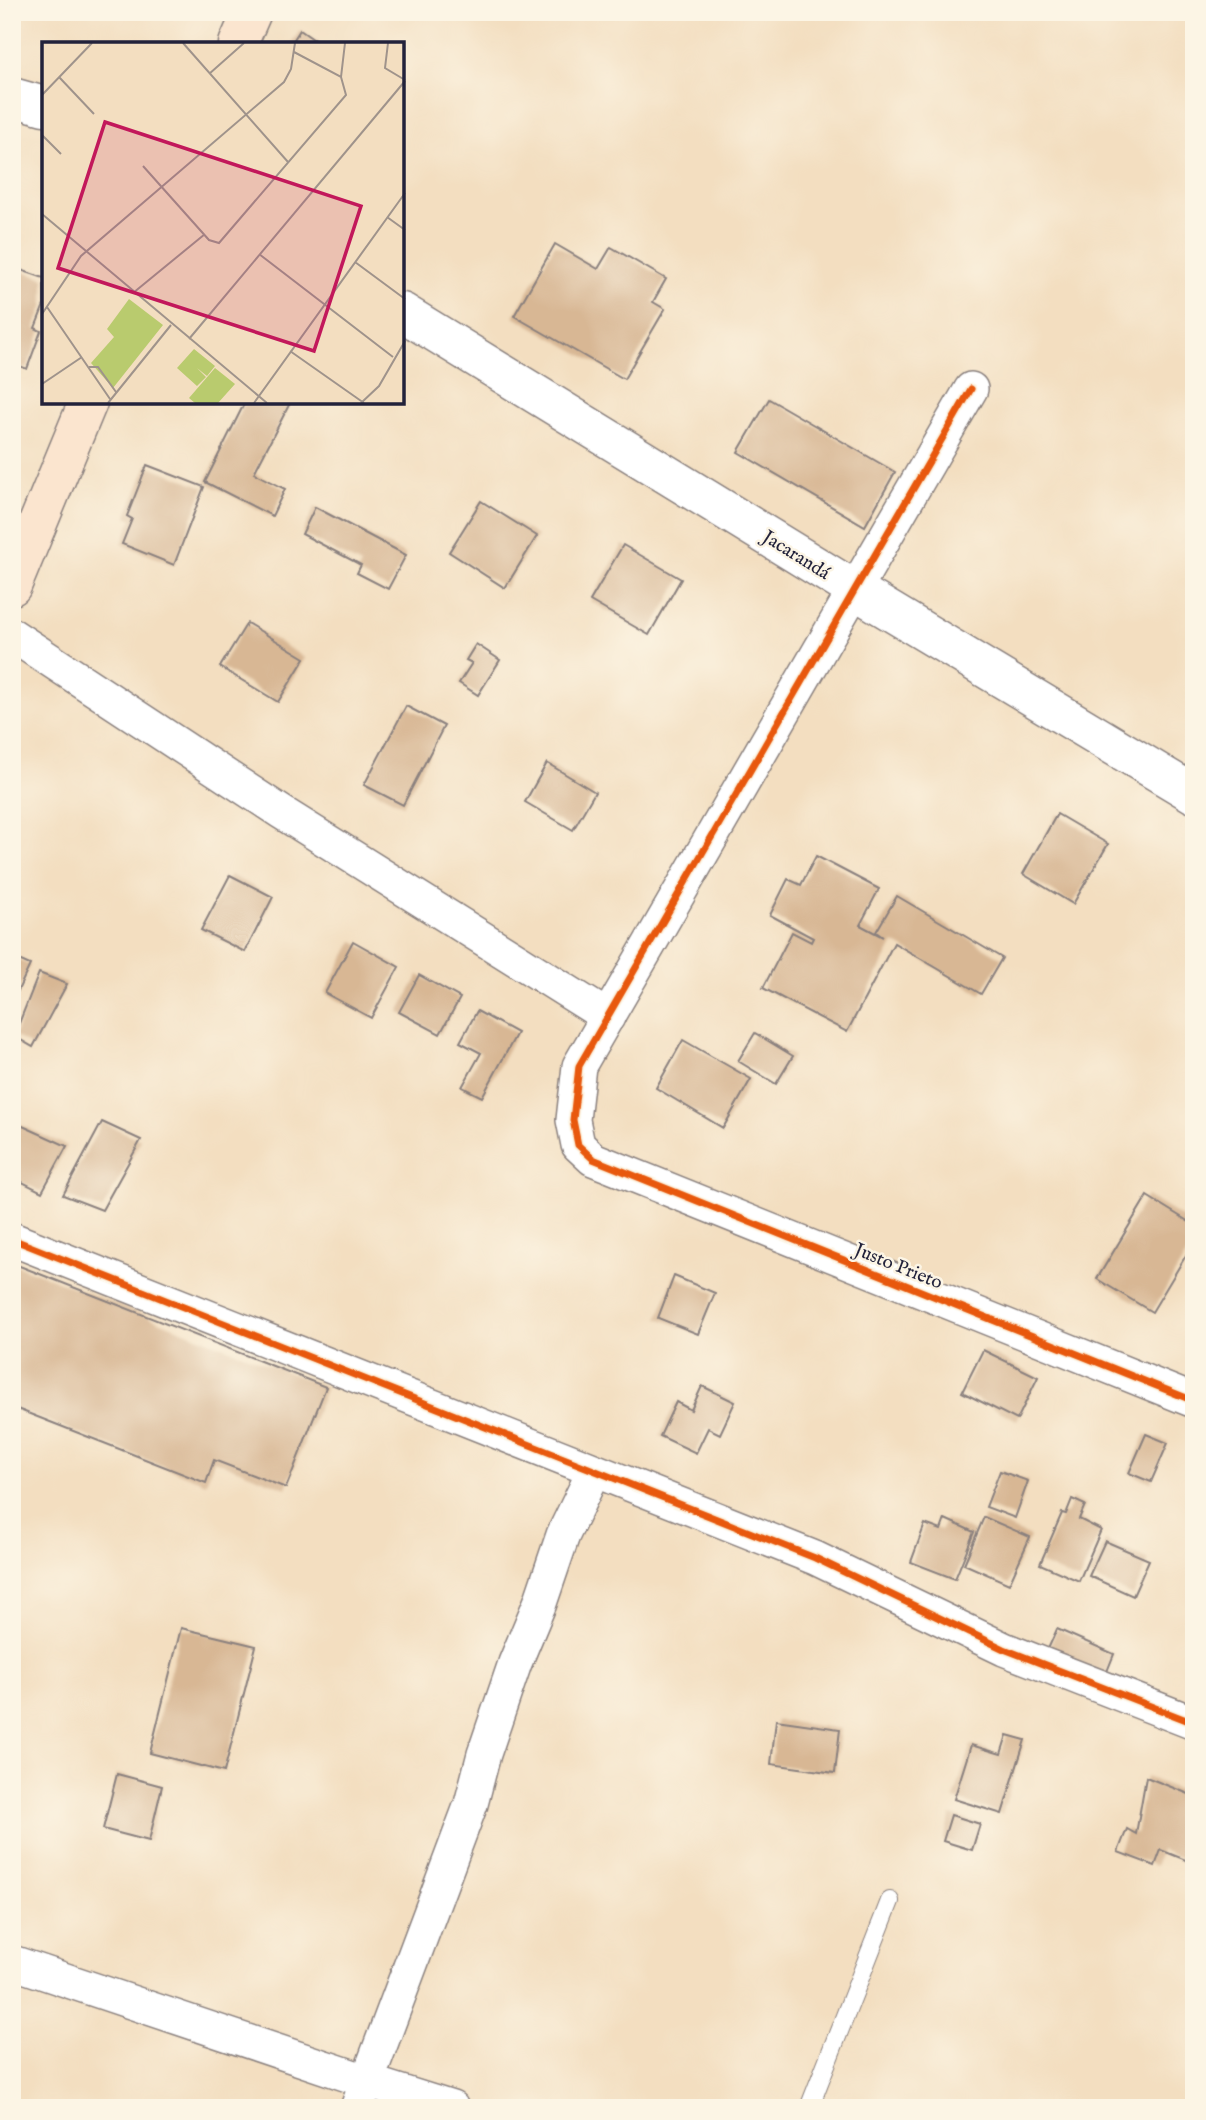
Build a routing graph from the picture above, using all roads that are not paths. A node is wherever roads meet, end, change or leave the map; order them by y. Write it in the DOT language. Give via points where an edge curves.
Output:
graph roads {
  1 [pos="252,12"];
  2 [pos="239,42"];
  3 [pos="12,97"];
  4 [pos="42,105"];
  5 [pos="404,313"];
  6 [pos="971,388"];
  7 [pos="87,404"];
  8 [pos="12,586"];
  9 [pos="855,590"];
  10 [pos="12,635"];
  11 [pos="1194,794"];
  12 [pos="608,1017"];
  13 [pos="12,1239"];
  14 [pos="1194,1401"];
  15 [pos="594,1471"];
  16 [pos="1194,1723"];
  17 [pos="890,1901"];
  18 [pos="12,1962"];
  19 [pos="362,2095"];
  20 [pos="452,2108"];
  21 [pos="809,2108"];
  1 -- 2 [label="main road"];
  3 -- 4 [label="street"];
  5 -- 9 [label="street, Jacarandá"];
  6 -- 9 [label="street"];
  7 -- 8 [label="main road"];
  9 -- 11 [label="street, Jacarandá"];
  9 -- 12 [label="street"];
  10 -- 12 [label="street" via="281,812"];
  12 -- 14 [label="street, Justo Prieto" via="579,1066 573,1120 578,1145 593,1159"];
  13 -- 15 [label="street"];
  15 -- 16 [label="street" via="815,1558 1004,1649"];
  15 -- 19 [label="street" via="563,1535 493,1728 471,1804"];
  17 -- 21 [label="lane"];
  18 -- 19 [label="street"];
  19 -- 20 [label="street"];
}
